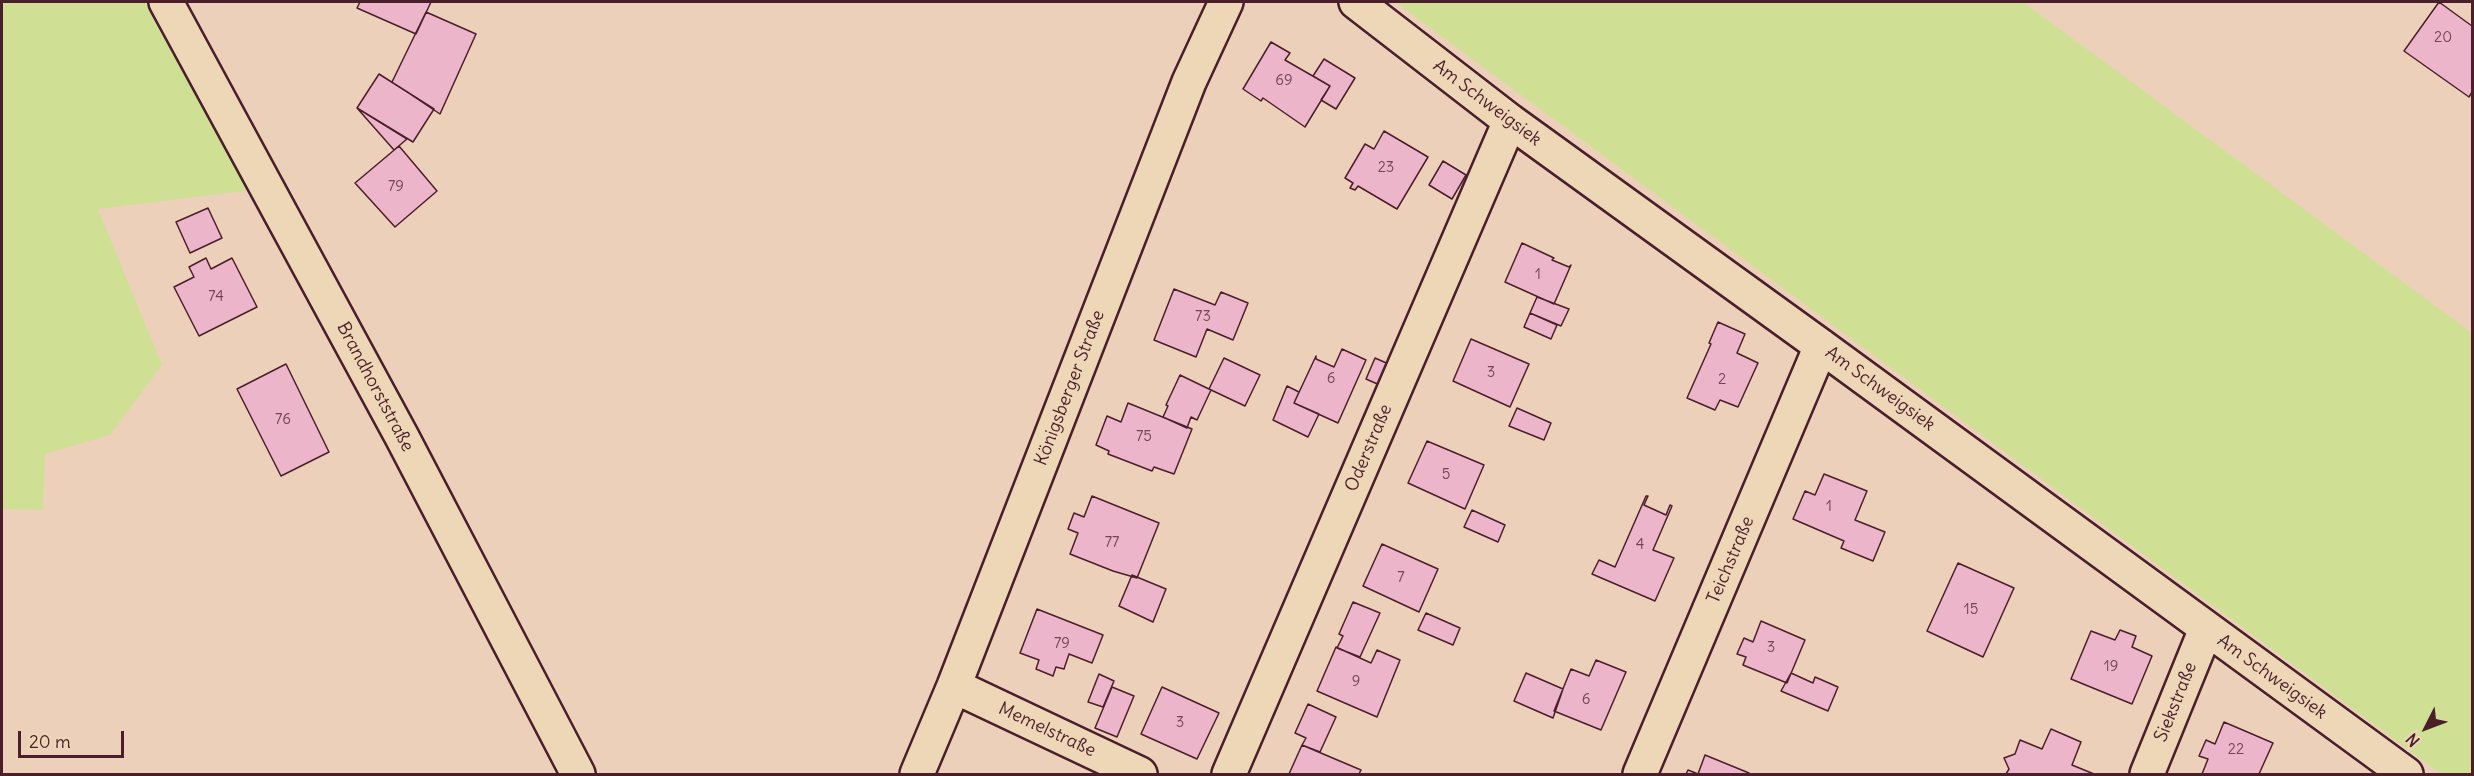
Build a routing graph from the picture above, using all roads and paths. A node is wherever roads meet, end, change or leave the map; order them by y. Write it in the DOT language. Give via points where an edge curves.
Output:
graph roads {
  1 [pos="166,2"];
  2 [pos="1226,2"];
  3 [pos="1356,2"];
  4 [pos="1510,121"];
  5 [pos="1821,346"];
  6 [pos="2206,629"];
  7 [pos="954,687"];
  8 [pos="578,774"];
  9 [pos="917,774"];
  10 [pos="1140,774"];
  11 [pos="1229,774"];
  12 [pos="1640,774"];
  13 [pos="2147,774"];
  14 [pos="2406,774"];
  1 -- 8 [label="street, Brandhorststraße" via="402,437"];
  2 -- 7 [label="street, Königsberger Straße" via="1185,93"];
  3 -- 4 [label="street, Am Schweigsiek"];
  4 -- 5 [label="street, Am Schweigsiek"];
  4 -- 11 [label="street, Oderstraße"];
  5 -- 6 [label="street, Am Schweigsiek"];
  5 -- 12 [label="street, Teichstraße"];
  6 -- 13 [label="street, Siekstraße"];
  6 -- 14 [label="street, Am Schweigsiek"];
  7 -- 9 [label="street, Königsberger Straße"];
  7 -- 10 [label="street, Memelstraße"];
}
